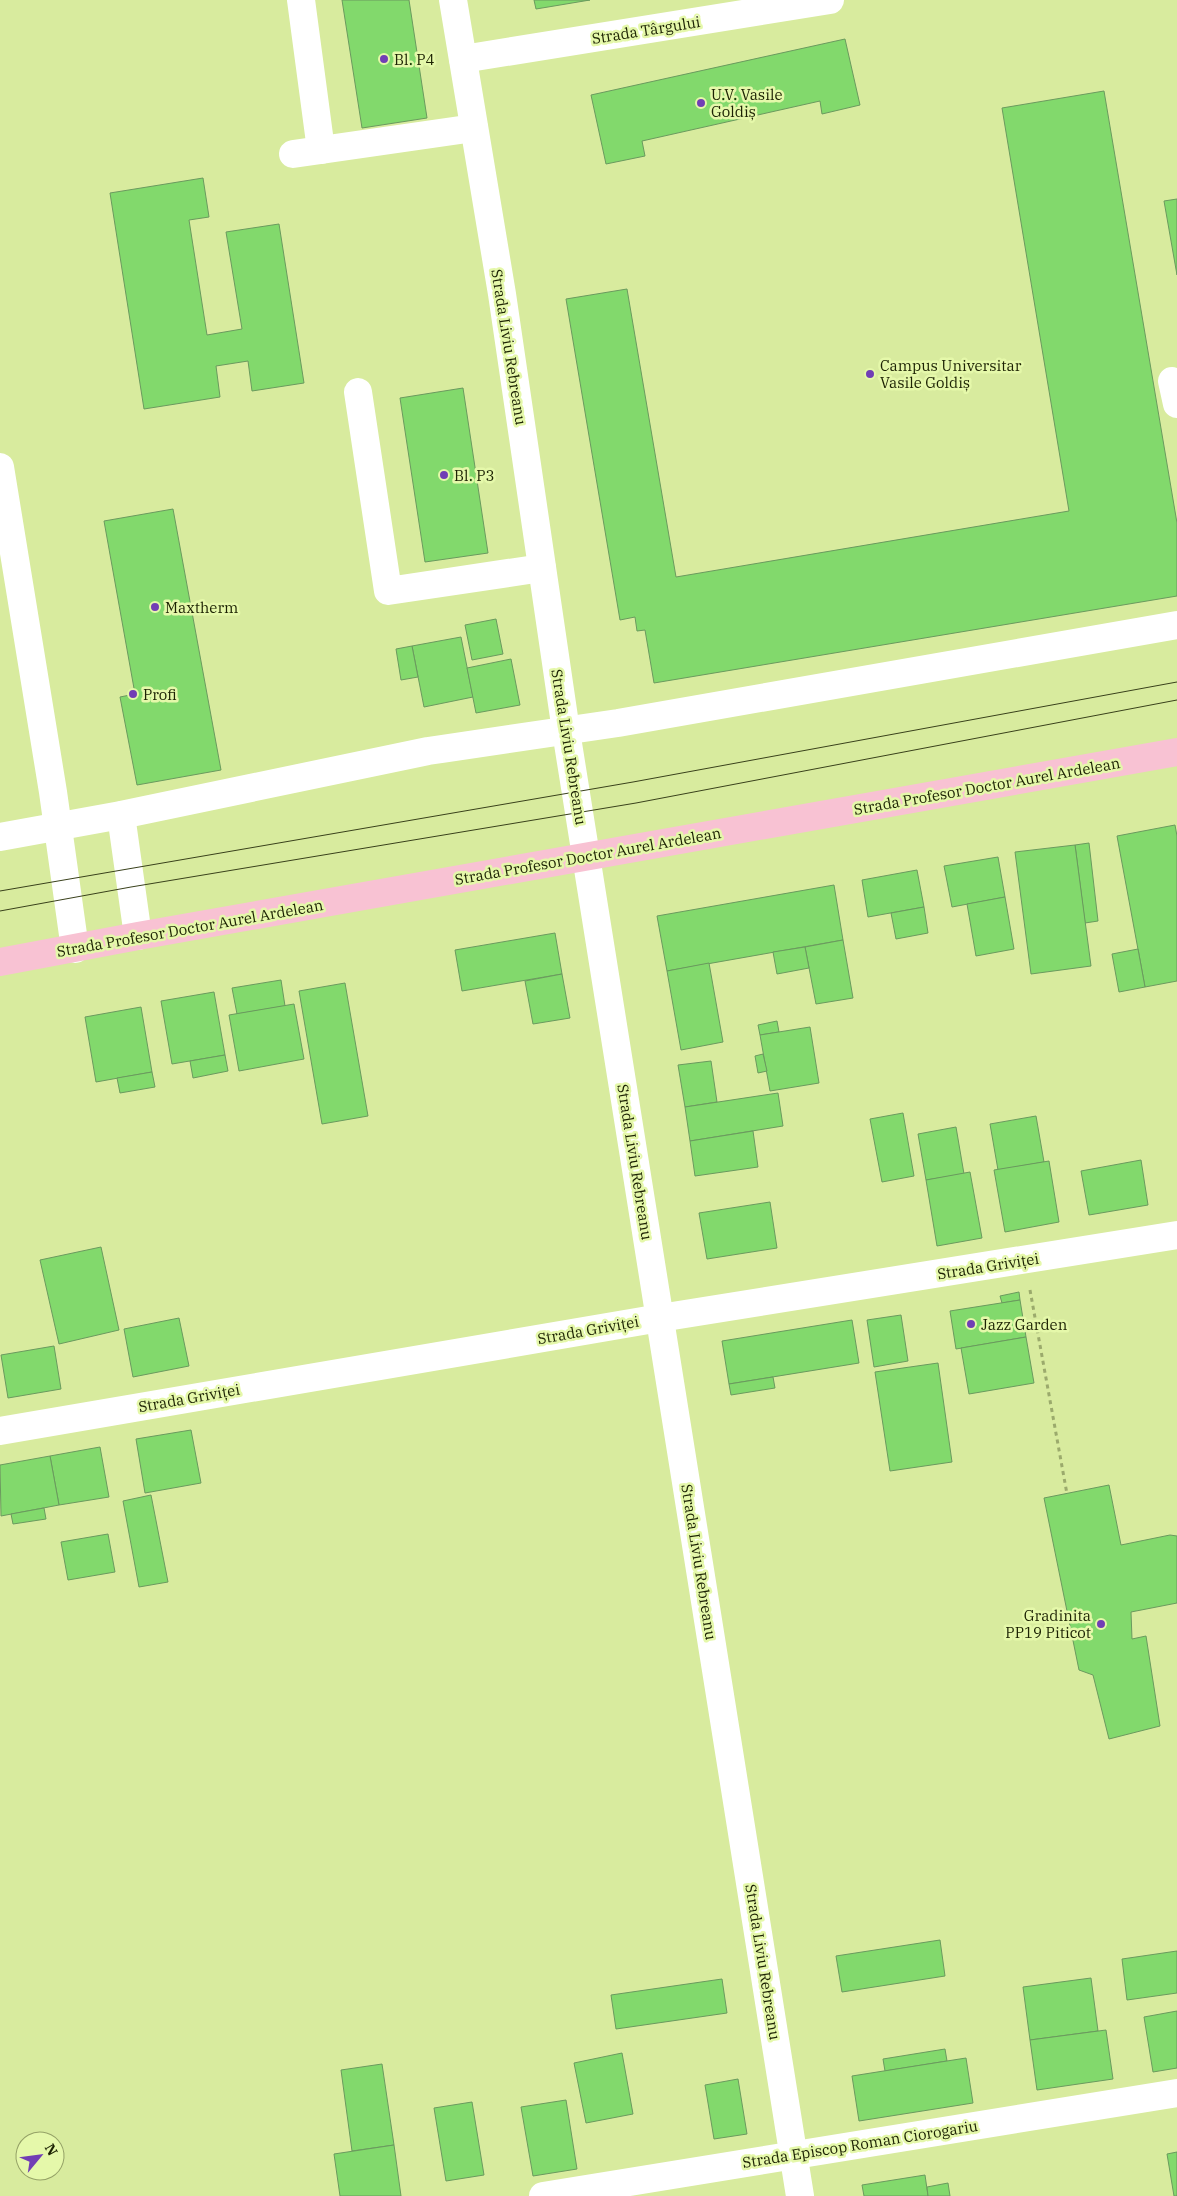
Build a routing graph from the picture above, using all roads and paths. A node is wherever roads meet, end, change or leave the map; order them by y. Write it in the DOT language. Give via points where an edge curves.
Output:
graph roads {
  1 [pos="301,0"];
  2 [pos="453,0"];
  3 [pos="830,0"];
  4 [pos="762,6"];
  5 [pos="463,59"];
  6 [pos="474,128"];
  7 [pos="321,150"];
  8 [pos="293,154"];
  9 [pos="358,392"];
  10 [pos="0,467"];
  11 [pos="542,568"];
  12 [pos="1177,625"];
  13 [pos="566,730"];
  14 [pos="1177,752"];
  15 [pos="121,815"];
  16 [pos="59,827"];
  17 [pos="0,836"];
  18 [pos="587,857"];
  19 [pos="138,936"];
  20 [pos="75,948"];
  21 [pos="0,962"];
  22 [pos="1177,1235"];
  23 [pos="1024,1260"];
  24 [pos="660,1318"];
  25 [pos="0,1431"];
  26 [pos="1067,1494"];
  27 [pos="1177,2093"];
  28 [pos="794,2155"];
  29 [pos="543,2196"];
  30 [pos="800,2196"];
  1 -- 7 [label="street"];
  2 -- 5 [label="street, Strada Liviu Rebreanu"];
  3 -- 4 [label="street, Strada Târgului"];
  4 -- 5 [label="street, Strada Târgului"];
  5 -- 6 [label="street, Strada Liviu Rebreanu"];
  6 -- 7 [label="street"];
  6 -- 11 [label="street, Strada Liviu Rebreanu"];
  7 -- 8 [label="street"];
  9 -- 11 [label="street" via="388,591"];
  10 -- 16 [label="street"];
  11 -- 13 [label="street, Strada Liviu Rebreanu"];
  12 -- 13 [label="street"];
  13 -- 15 [label="street" via="428,751"];
  13 -- 18 [label="street, Strada Liviu Rebreanu"];
  14 -- 18 [label="main road, Strada Profesor Doctor Aurel Ardelean"];
  15 -- 16 [label="street"];
  15 -- 19 [label="street"];
  16 -- 17 [label="street"];
  16 -- 20 [label="street"];
  18 -- 19 [label="main road, Strada Profesor Doctor Aurel Ardelean"];
  18 -- 24 [label="street, Strada Liviu Rebreanu"];
  19 -- 20 [label="main road, Strada Profesor Doctor Aurel Ardelean"];
  20 -- 21 [label="main road, Strada Profesor Doctor Aurel Ardelean"];
  22 -- 23 [label="street, Strada Griviței"];
  23 -- 24 [label="street, Strada Griviței"];
  23 -- 26 [label="path"];
  24 -- 25 [label="street, Strada Griviței"];
  24 -- 28 [label="street, Strada Liviu Rebreanu"];
  27 -- 28 [label="street, Strada Episcop Roman Ciorogariu"];
  28 -- 29 [label="street, Strada Episcop Roman Ciorogariu"];
  28 -- 30 [label="street, Strada Liviu Rebreanu"];
}
